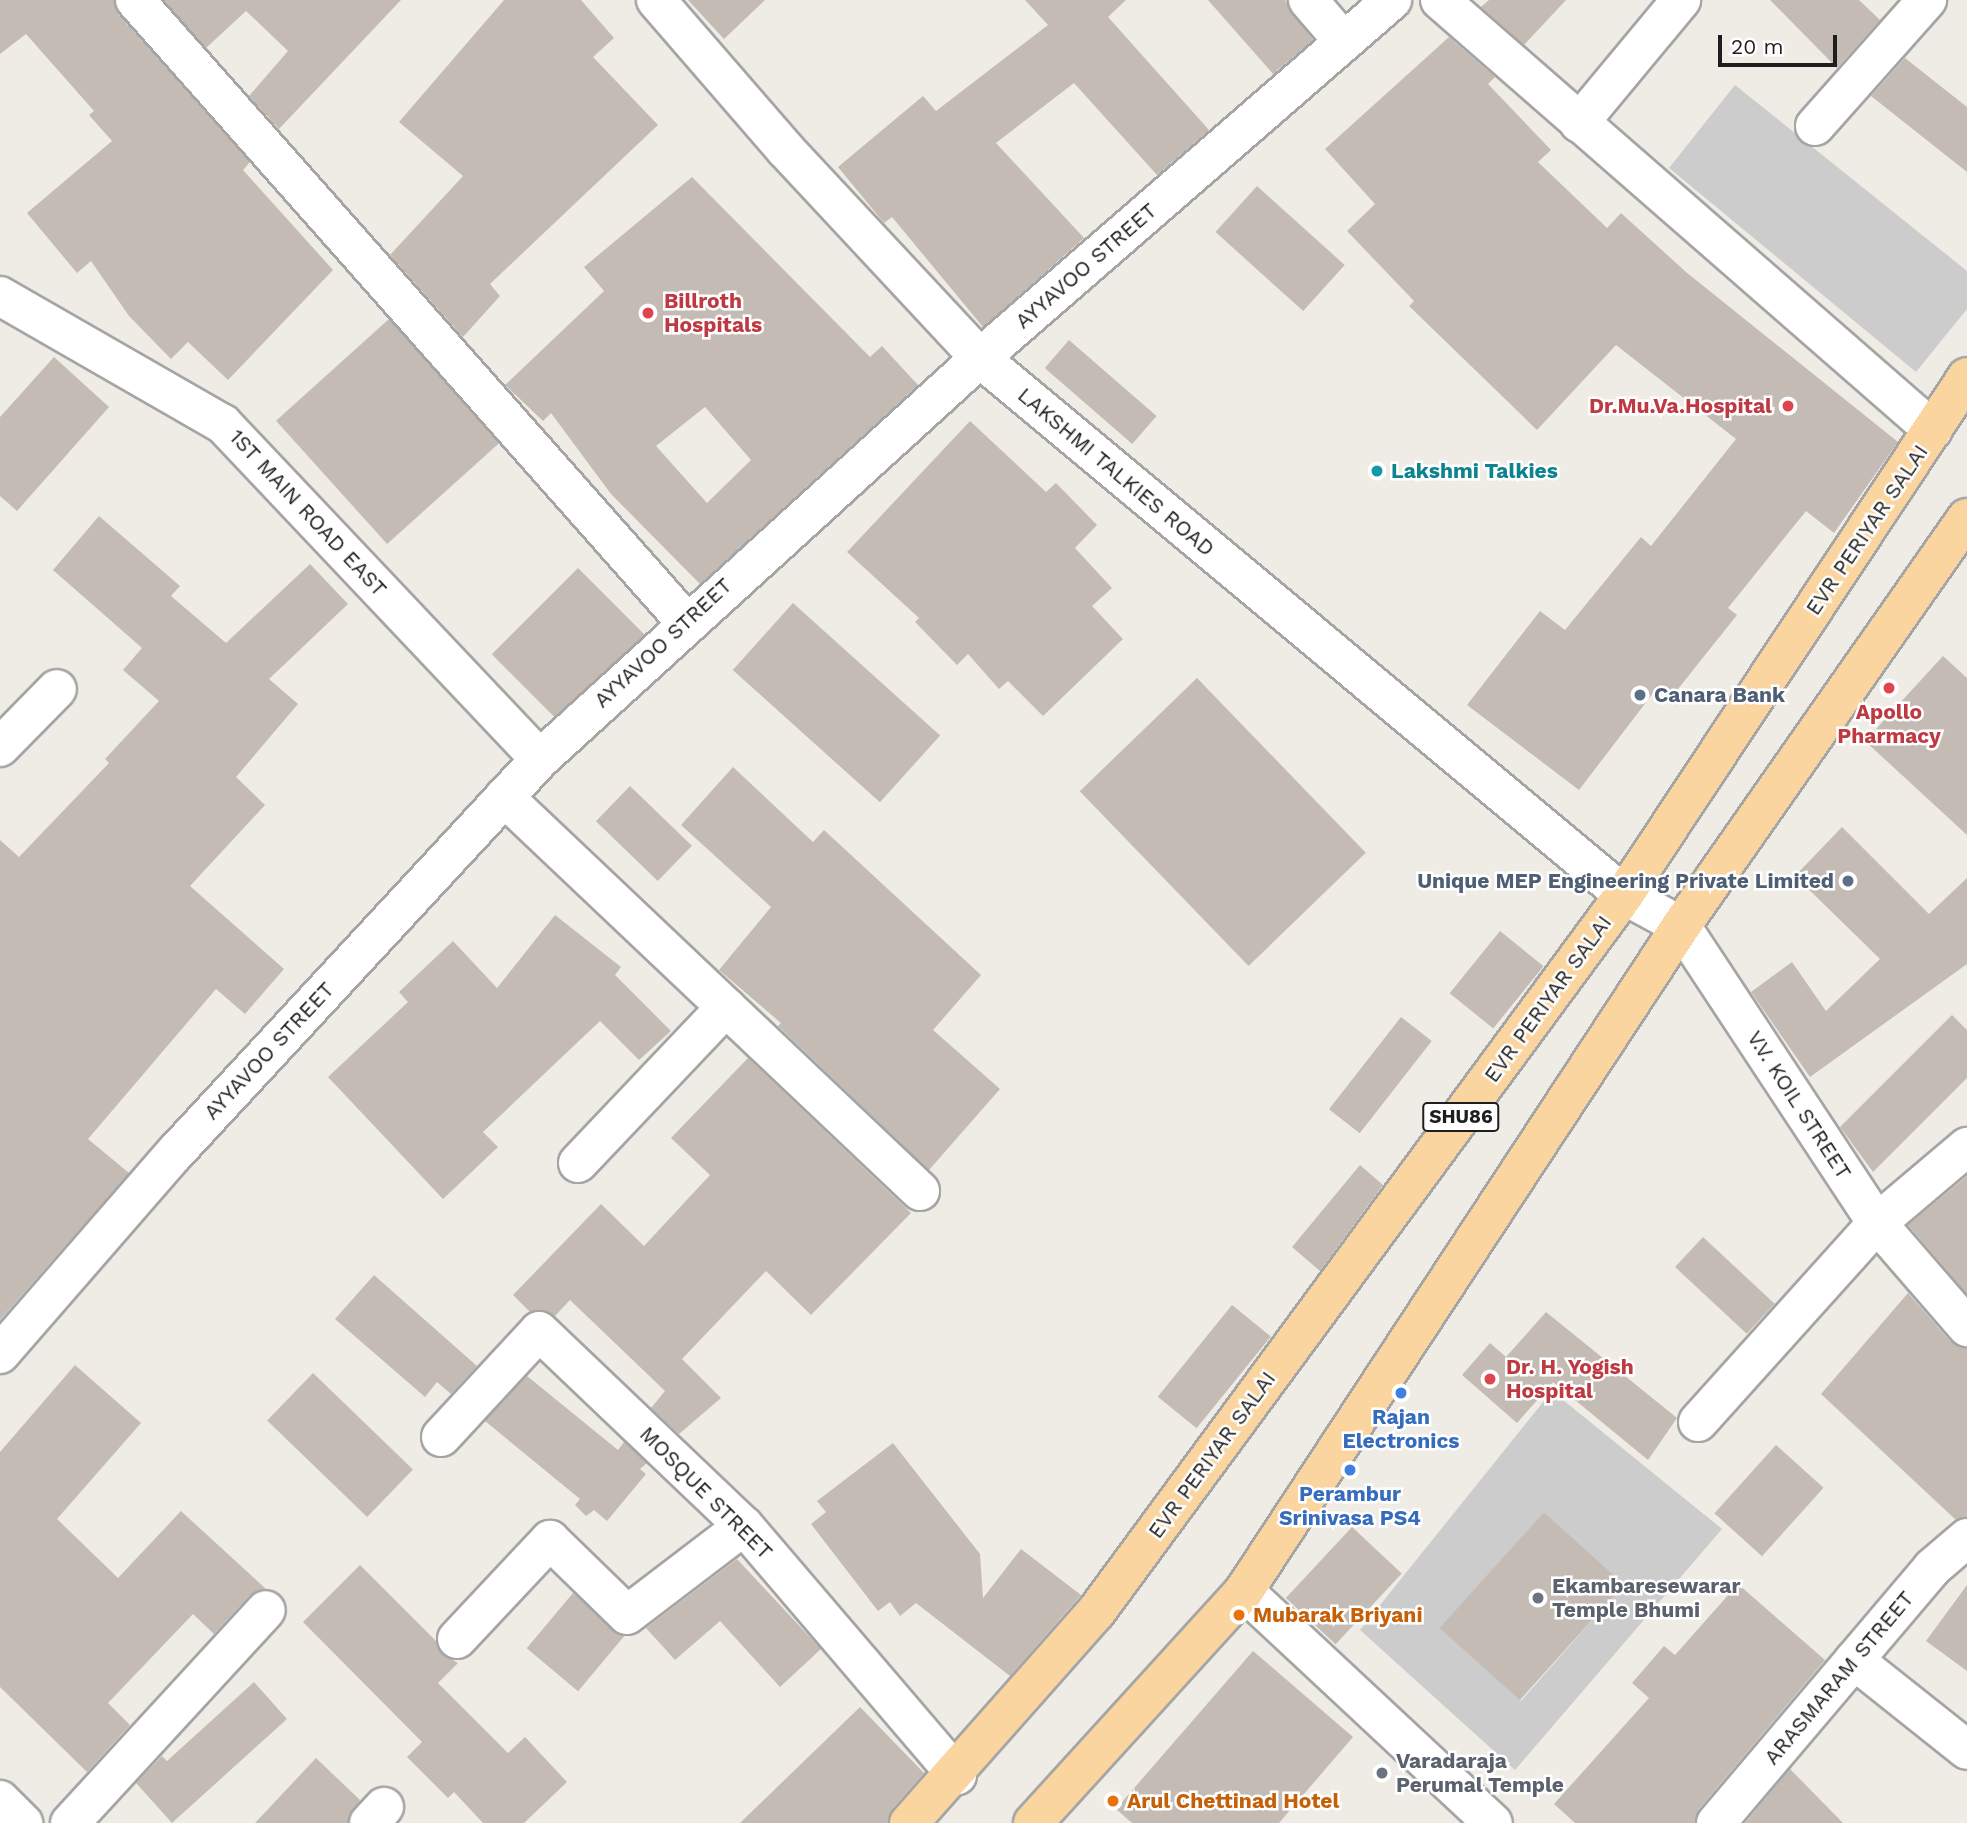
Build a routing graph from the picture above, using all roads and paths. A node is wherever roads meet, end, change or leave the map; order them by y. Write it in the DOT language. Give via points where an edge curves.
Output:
graph roads {
  1 [pos="135,0"];
  2 [pos="656,0"];
  3 [pos="1308,0"];
  4 [pos="1392,0"];
  5 [pos="1440,0"];
  6 [pos="1681,0"];
  7 [pos="1927,0"];
  8 [pos="1344,42"];
  9 [pos="1579,123"];
  10 [pos="1815,126"];
  11 [pos="0,296"];
  12 [pos="980,358"];
  13 [pos="1967,377"];
  14 [pos="1933,430"];
  15 [pos="1967,517"];
  16 [pos="685,621"];
  17 [pos="57,689"];
  18 [pos="0,747"];
  19 [pos="540,759"];
  20 [pos="505,797"];
  21 [pos="1624,895"];
  22 [pos="1681,926"];
  23 [pos="726,1007"];
  24 [pos="1967,1147"];
  25 [pos="578,1163"];
  26 [pos="920,1191"];
  27 [pos="1877,1223"];
  28 [pos="1967,1327"];
  29 [pos="0,1354"];
  30 [pos="1698,1422"];
  31 [pos="441,1437"];
  32 [pos="744,1525"];
  33 [pos="1967,1538"];
  34 [pos="1244,1591"];
  35 [pos="266,1610"];
  36 [pos="457,1639"];
  37 [pos="1854,1660"];
  38 [pos="1967,1750"];
  39 [pos="957,1775"];
  40 [pos="0,1800"];
  41 [pos="1050,1817"];
  42 [pos="23,1823"];
  43 [pos="70,1823"];
  44 [pos="909,1823"];
  45 [pos="1493,1823"];
  46 [pos="1716,1823"];
  1 -- 16 [label="street"];
  2 -- 12 [label="street, LAKSHMI TALKIES ROAD" via="785,149"];
  3 -- 8 [label="street"];
  4 -- 8 [label="street, AYYAVOO STREET"];
  5 -- 9 [label="street"];
  6 -- 9 [label="street"];
  7 -- 10 [label="street"];
  8 -- 12 [label="street, AYYAVOO STREET"];
  9 -- 14 [label="street"];
  11 -- 19 [label="street, 1ST MAIN ROAD EAST" via="223,424"];
  12 -- 16 [label="street, AYYAVOO STREET"];
  12 -- 21 [label="street, LAKSHMI TALKIES ROAD"];
  13 -- 14 [label="main road, EVR PERIYAR SALAI / SHU86"];
  14 -- 21 [label="main road, EVR PERIYAR SALAI / SHU86"];
  15 -- 22 [label="main road"];
  16 -- 19 [label="street, AYYAVOO STREET"];
  17 -- 18 [label="street"];
  19 -- 20 [label="street, AYYAVOO STREET"];
  20 -- 23 [label="street"];
  20 -- 29 [label="street, AYYAVOO STREET" via="175,1153"];
  21 -- 22 [label="street, V.V. KOIL STREET"];
  21 -- 39 [label="main road, EVR PERIYAR SALAI / SHU86" via="1096,1612"];
  22 -- 27 [label="street, V.V. KOIL STREET"];
  22 -- 34 [label="main road"];
  23 -- 25 [label="street"];
  23 -- 26 [label="street"];
  24 -- 27 [label="street"];
  27 -- 28 [label="street, V.V. KOIL STREET"];
  27 -- 30 [label="street"];
  31 -- 32 [label="street, MOSQUE STREET" via="539,1331"];
  32 -- 36 [label="street" via="627,1615 550,1540"];
  32 -- 39 [label="street, MOSQUE STREET"];
  33 -- 37 [label="street, ARASMARAM STREET" via="1932,1568"];
  34 -- 41 [label="main road"];
  34 -- 45 [label="street"];
  35 -- 43 [label="street"];
  37 -- 38 [label="street"];
  37 -- 46 [label="street, ARASMARAM STREET"];
  39 -- 44 [label="main road, EVR PERIYAR SALAI / SHU86"];
  40 -- 42 [label="street"];
}
